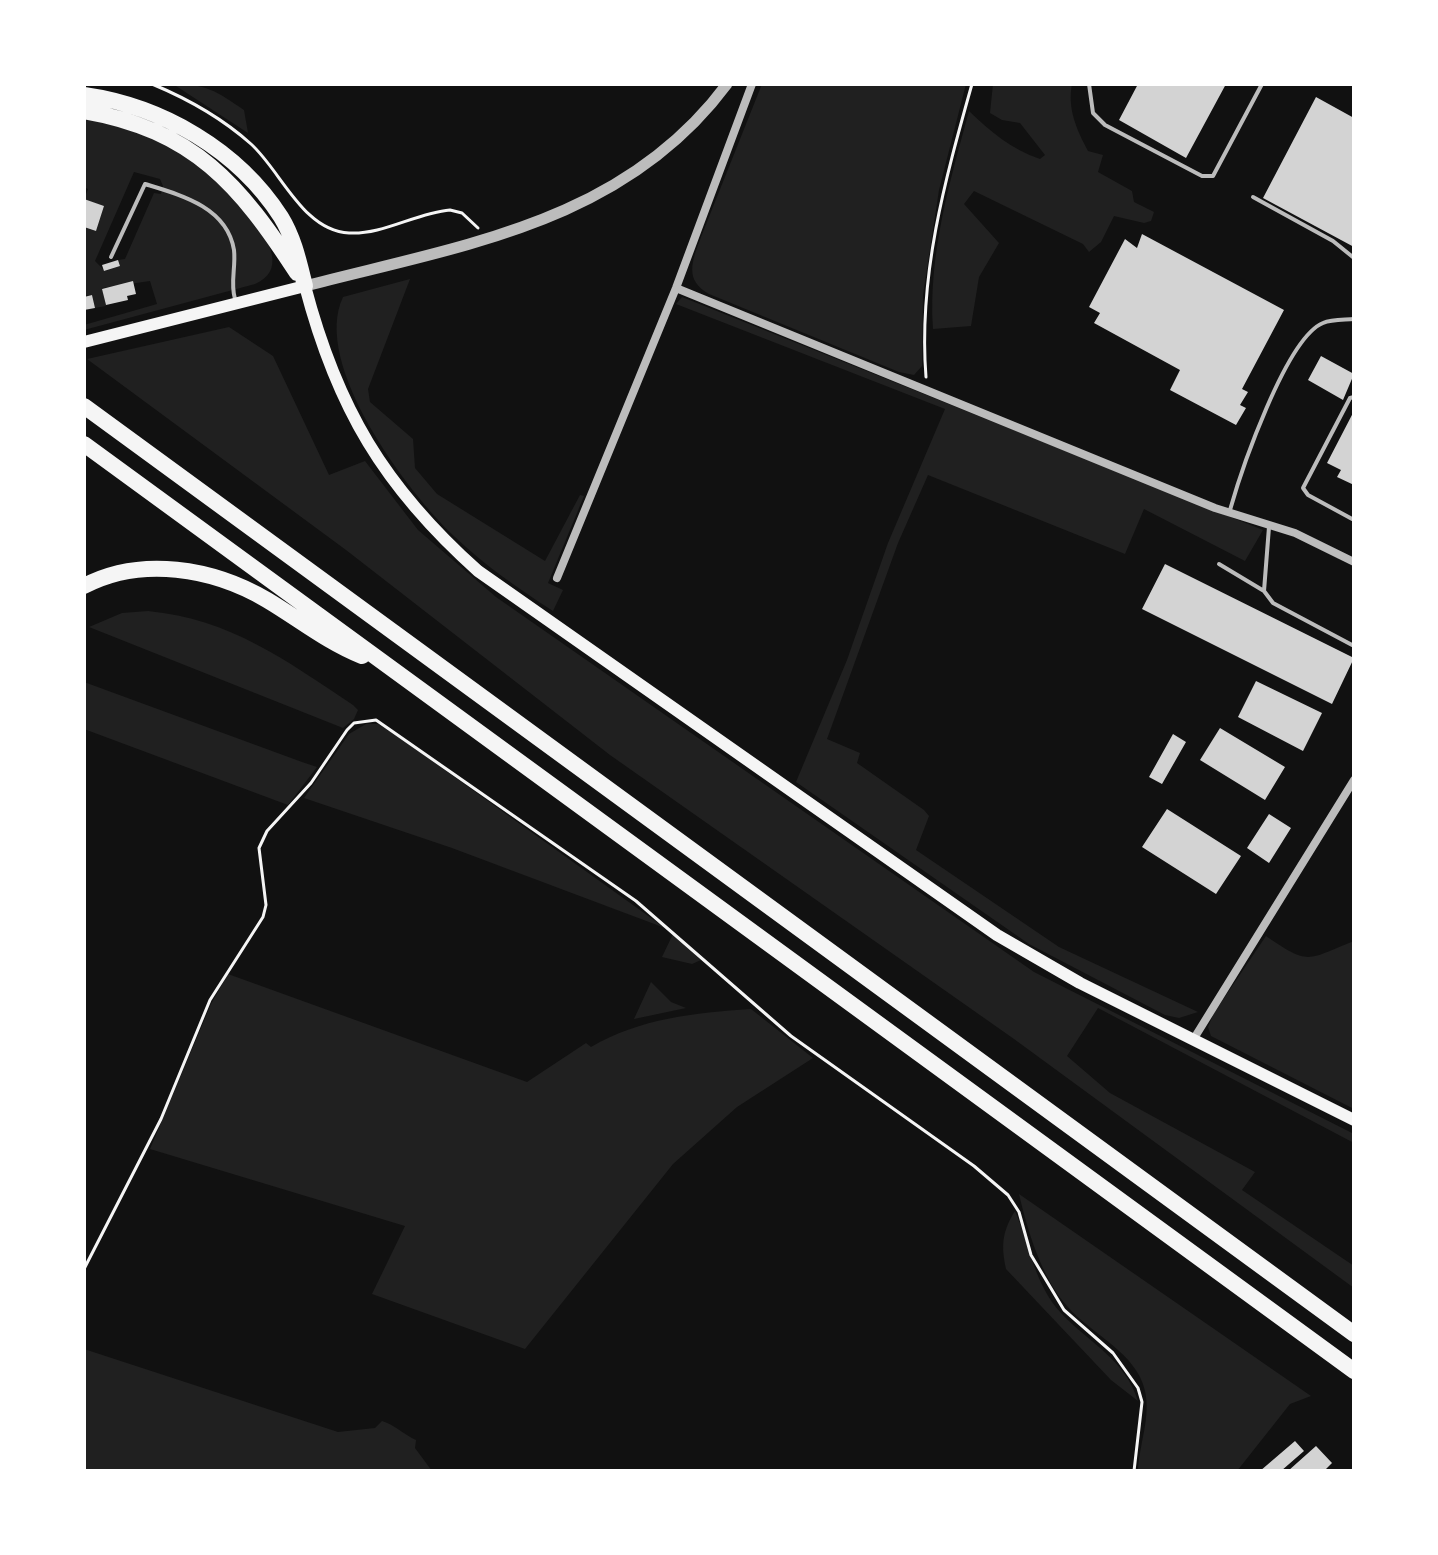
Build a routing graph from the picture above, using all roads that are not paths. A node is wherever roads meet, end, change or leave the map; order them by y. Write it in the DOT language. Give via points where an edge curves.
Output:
graph roads {
  1 [pos="727,84"];
  2 [pos="752,84"];
  3 [pos="1089,84"];
  4 [pos="1262,84"];
  5 [pos="84,95"];
  6 [pos="84,111"];
  7 [pos="1253,197"];
  8 [pos="111,257"];
  9 [pos="1354,258"];
  10 [pos="305,286"];
  11 [pos="676,288"];
  12 [pos="236,302"];
  13 [pos="1354,319"];
  14 [pos="84,342"];
  15 [pos="1354,397"];
  16 [pos="84,406"];
  17 [pos="84,444"];
  18 [pos="1229,513"];
  19 [pos="1354,520"];
  20 [pos="1269,527"];
  21 [pos="1354,562"];
  22 [pos="1219,564"];
  23 [pos="557,578"];
  24 [pos="84,586"];
  25 [pos="1264,591"];
  26 [pos="1354,646"];
  27 [pos="386,665"];
  28 [pos="1354,780"];
  29 [pos="1193,1040"];
  30 [pos="1354,1120"];
  31 [pos="1354,1334"];
  32 [pos="1354,1371"];
  1 -- 10 [label="street" via="672,145 613,188 543,221"];
  2 -- 11 [label="street"];
  3 -- 4 [label="lane" via="1093,113 1105,125 1202,176 1213,176"];
  5 -- 10 [label="highway" via="165,119 236,166 281,217"];
  6 -- 10 [label="highway" via="153,131 209,164 248,202"];
  7 -- 9 [label="lane"];
  8 -- 12 [label="lane" via="145,184 174,193 207,208 228,229"];
  10 -- 12 [label="main road"];
  10 -- 29 [label="main road" via="324,353 365,441 422,516 478,571 997,935"];
  11 -- 18 [label="street"];
  11 -- 23 [label="street"];
  12 -- 14 [label="main road"];
  13 -- 18 [label="lane" via="1323,323 1298,346 1245,456"];
  15 -- 19 [label="lane" via="1303,488"];
  16 -- 31 [label="highway"];
  17 -- 27 [label="highway"];
  18 -- 20 [label="street"];
  20 -- 21 [label="street" via="1295,533"];
  20 -- 25 [label="lane"];
  22 -- 25 [label="lane"];
  24 -- 27 [label="highway" via="143,569 195,572 250,591 333,644"];
  25 -- 26 [label="lane" via="1273,603"];
  27 -- 32 [label="highway"];
  28 -- 29 [label="street"];
  29 -- 30 [label="main road"];
}
